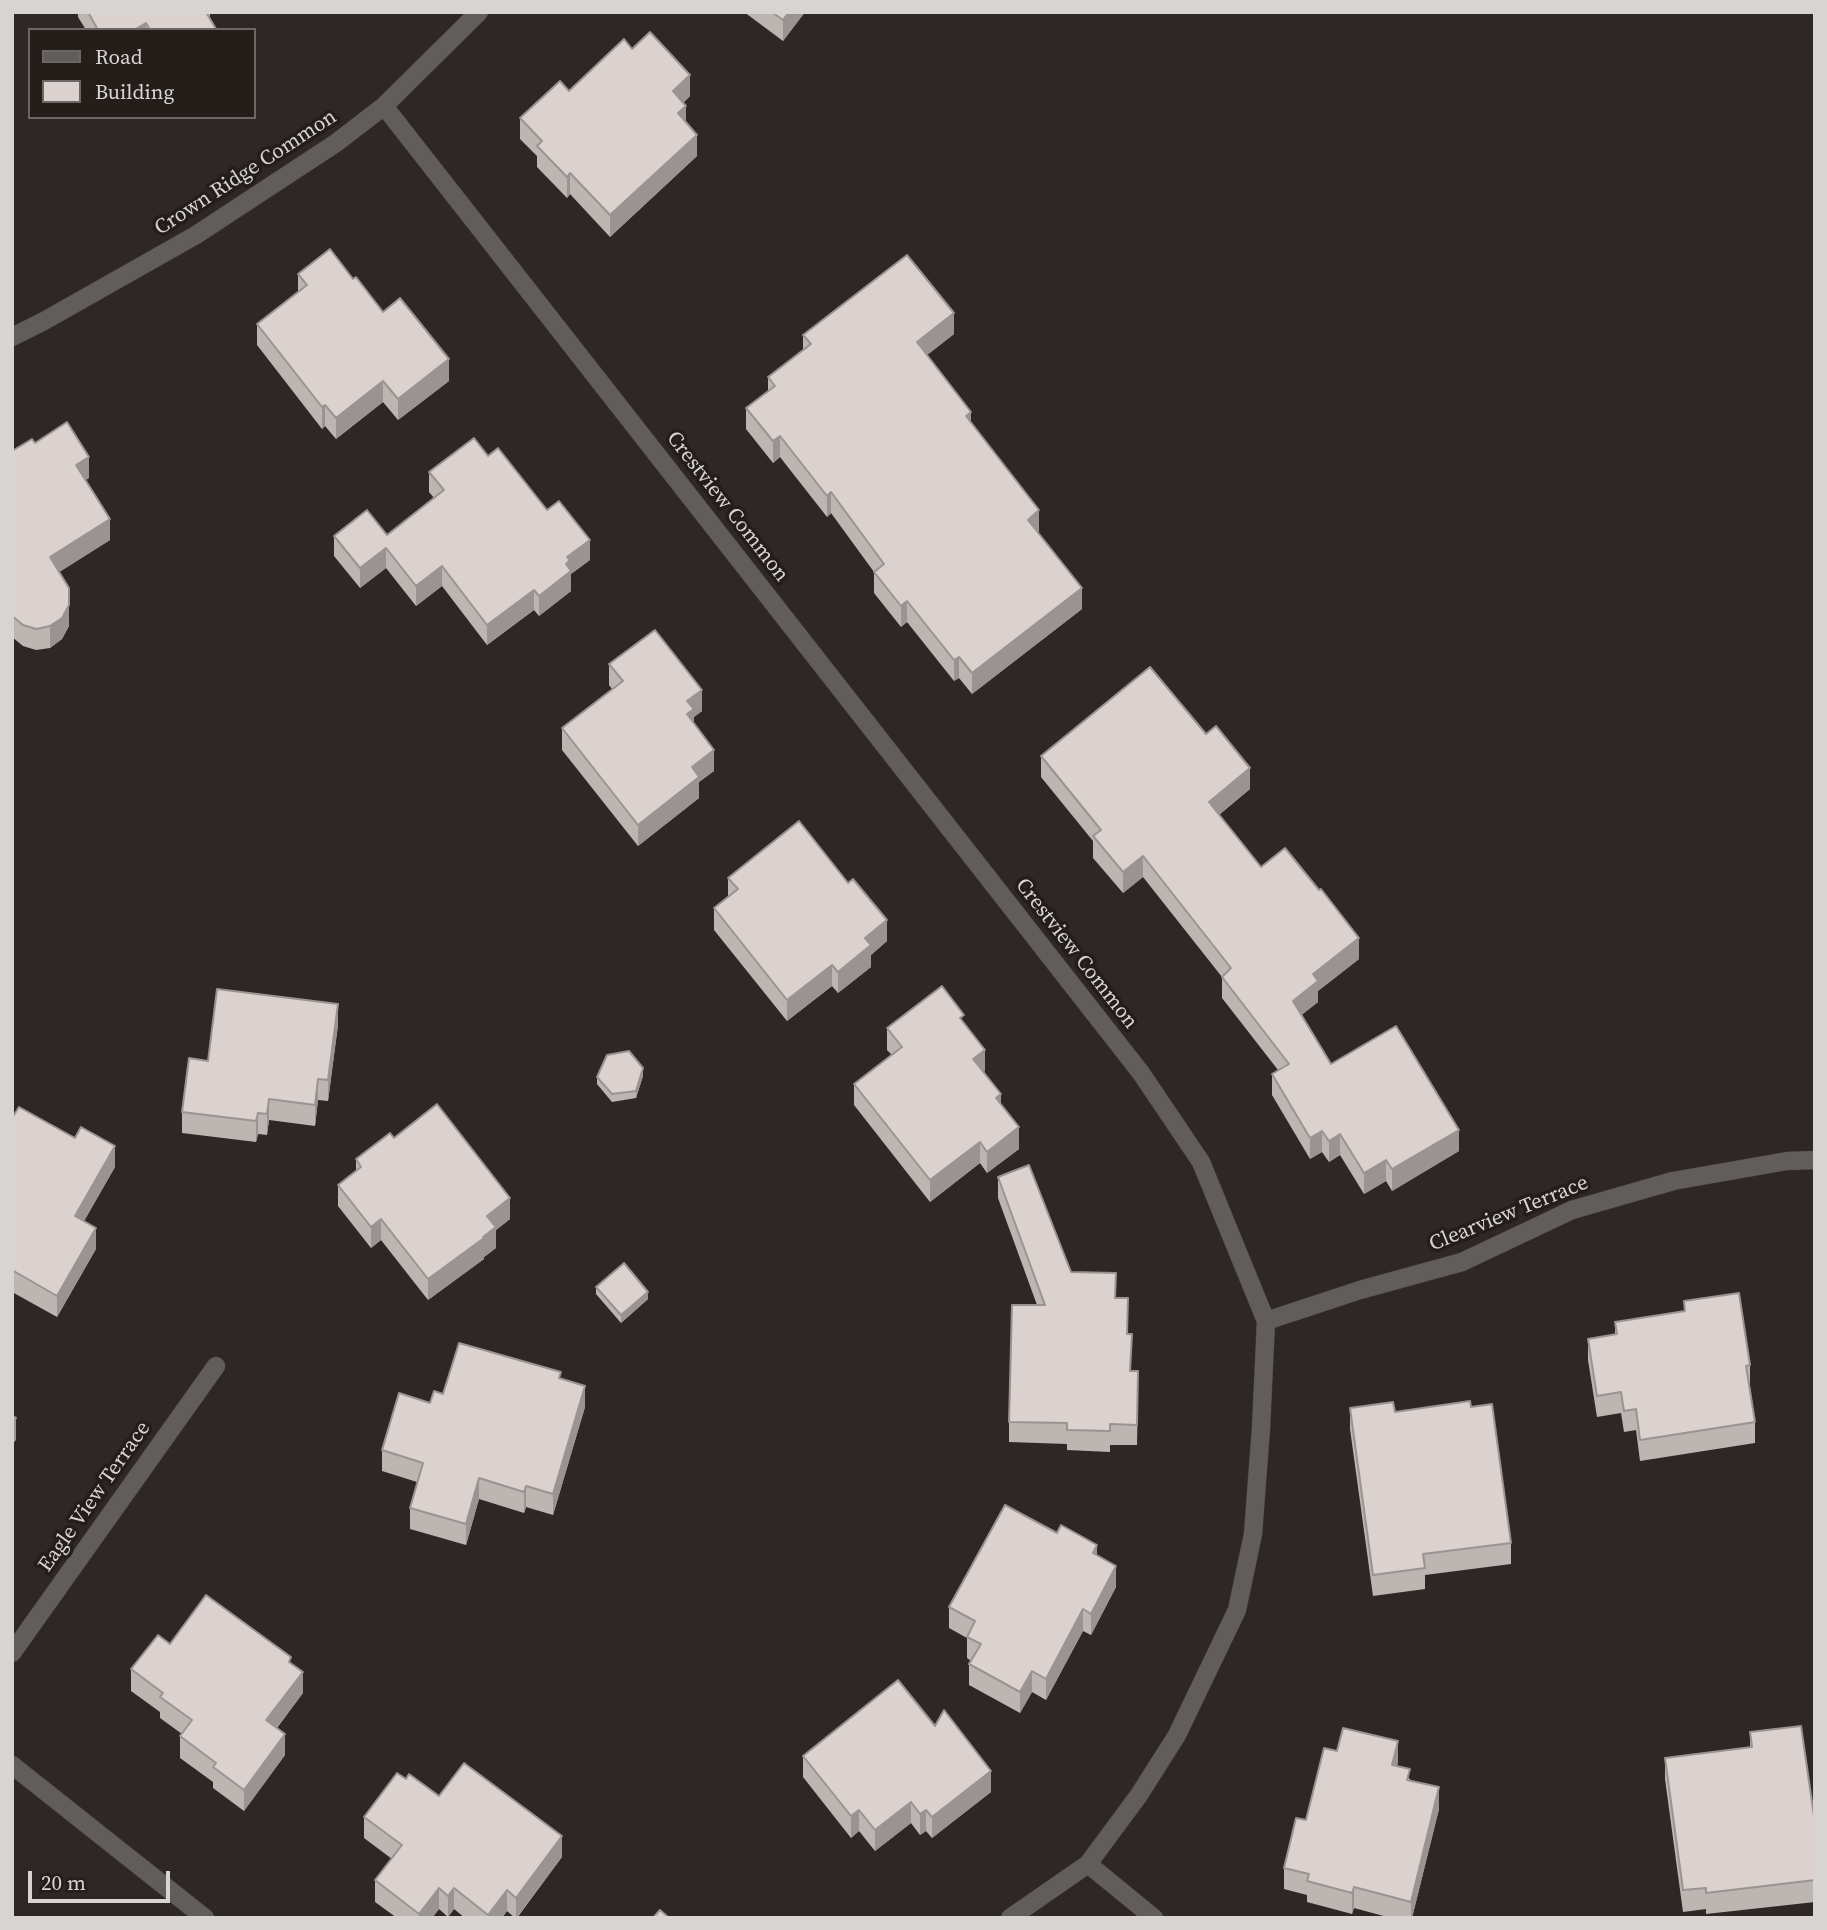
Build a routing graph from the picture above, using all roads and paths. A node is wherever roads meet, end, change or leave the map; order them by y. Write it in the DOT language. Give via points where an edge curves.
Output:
graph roads {
  1 [pos="479,12"];
  2 [pos="384,106"];
  3 [pos="12,337"];
  4 [pos="1815,1160"];
  5 [pos="1266,1321"];
  6 [pos="216,1366"];
  7 [pos="12,1653"];
  8 [pos="12,1765"];
  9 [pos="1088,1864"];
  10 [pos="205,1918"];
  11 [pos="1010,1918"];
  12 [pos="1154,1918"];
  1 -- 2 [label="street, Crown Ridge Common"];
  2 -- 3 [label="street, Crown Ridge Common" via="196,235"];
  2 -- 5 [label="street, Crestview Common" via="1141,1073 1201,1162"];
  4 -- 5 [label="street, Clearview Terrace" via="1673,1181 1572,1210 1462,1262"];
  5 -- 9 [label="street, Crestview Common" via="1253,1534 1237,1610 1177,1735"];
  6 -- 7 [label="street, Eagle View Terrace"];
  8 -- 10 [label="street"];
  9 -- 11 [label="street, Crestview Common"];
  9 -- 12 [label="street"];
}
